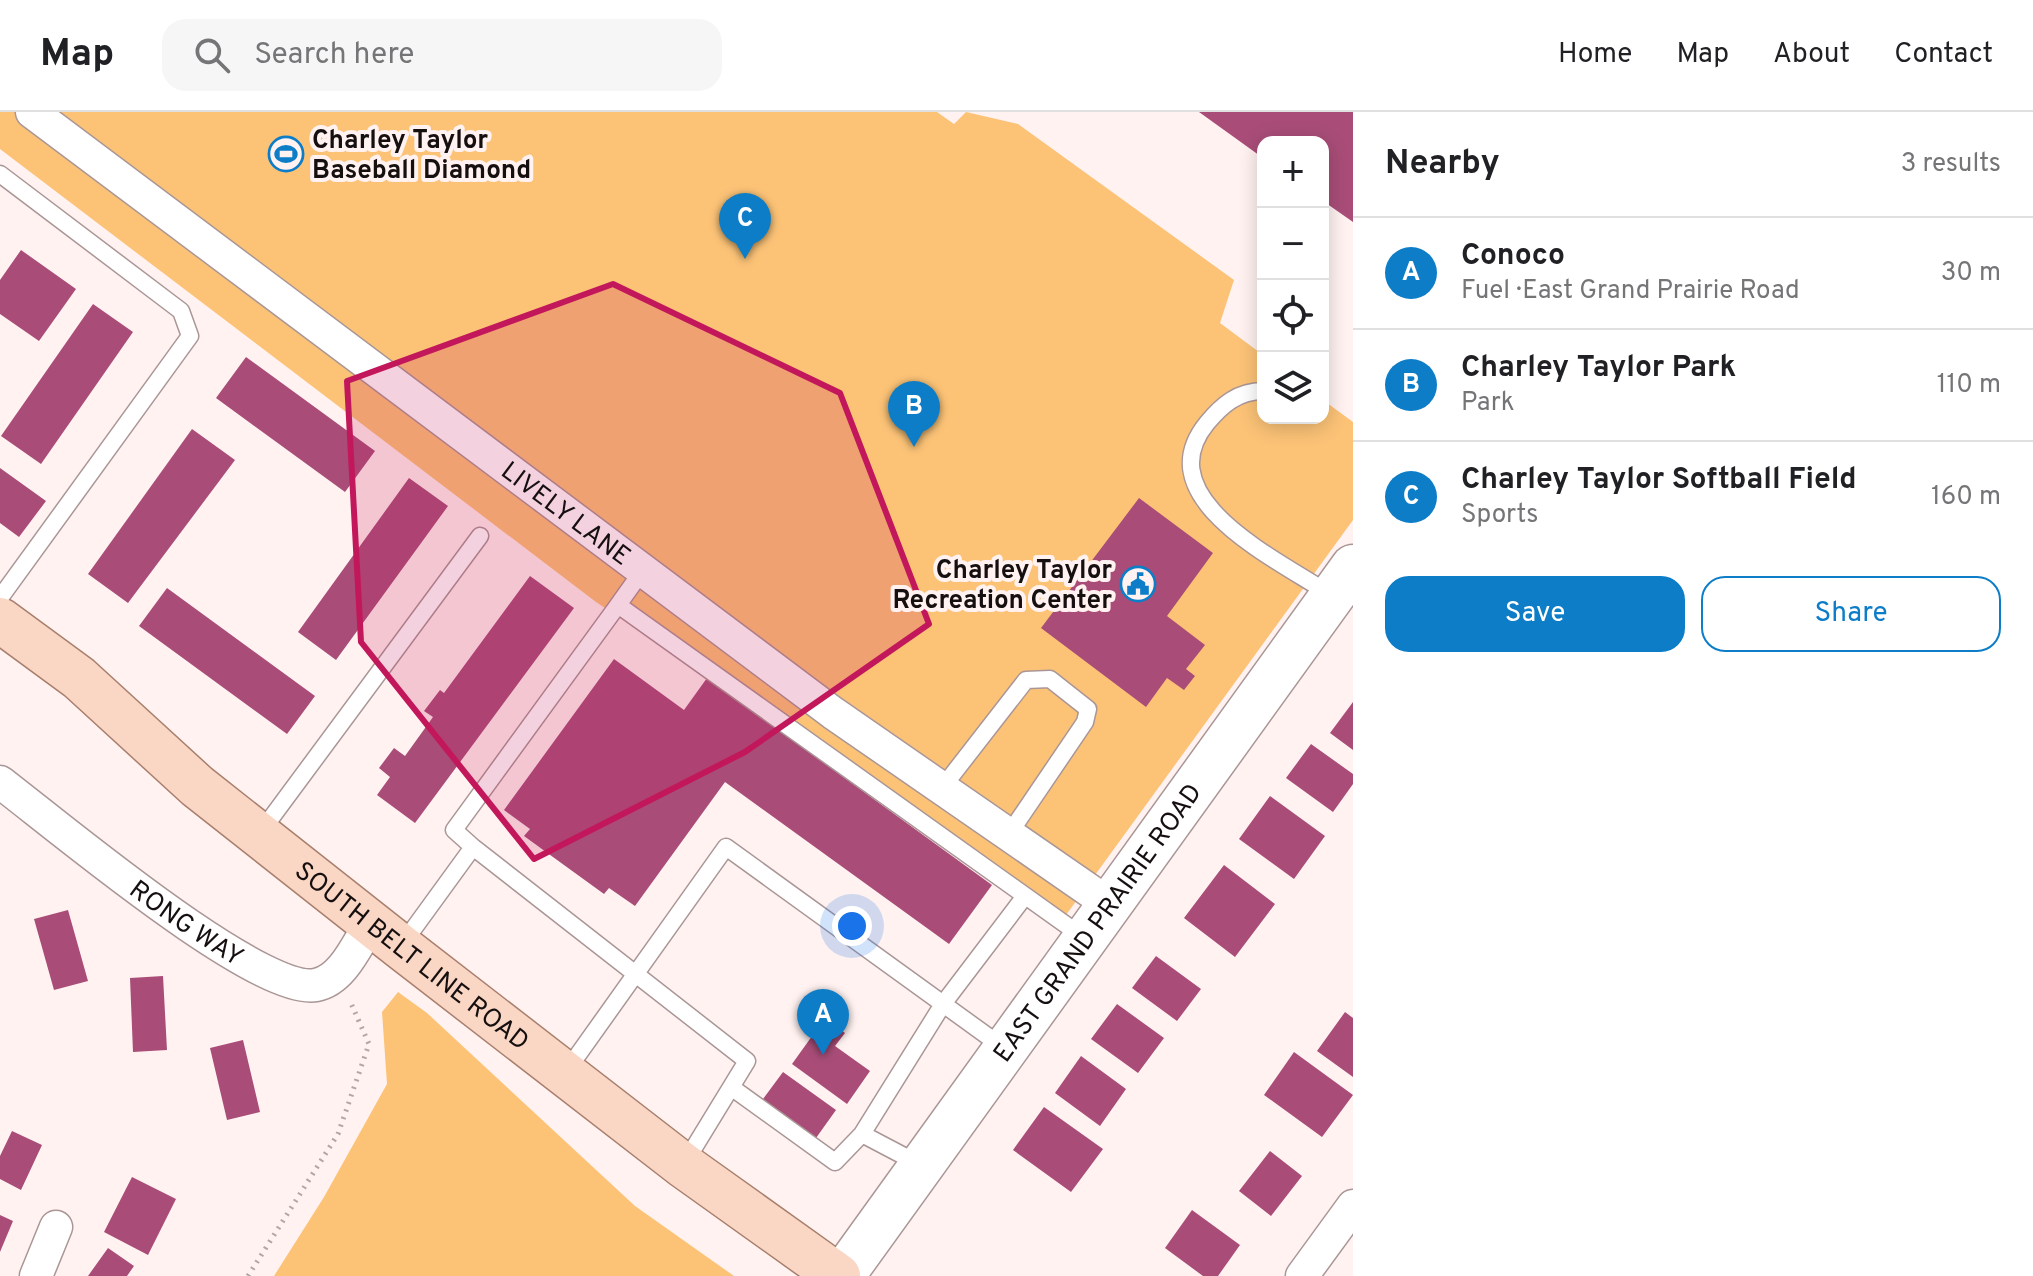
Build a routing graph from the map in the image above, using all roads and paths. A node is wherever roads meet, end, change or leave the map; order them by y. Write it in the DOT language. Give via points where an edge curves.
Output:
graph roads {
  1 [pos="32,112"];
  2 [pos="0,174"];
  3 [pos="1257,391"];
  4 [pos="480,536"];
  5 [pos="643,570"];
  6 [pos="1343,582"];
  7 [pos="0,598"];
  8 [pos="618,605"];
  9 [pos="0,620"];
  10 [pos="0,782"];
  11 [pos="942,788"];
  12 [pos="1009,834"];
  13 [pos="259,835"];
  14 [pos="473,847"];
  15 [pos="1025,896"];
  16 [pos="1096,921"];
  17 [pos="386,935"];
  18 [pos="338,974"];
  19 [pos="634,976"];
  20 [pos="943,1004"];
  21 [pos="1005,1049"];
  22 [pos="565,1073"];
  23 [pos="731,1087"];
  24 [pos="862,1134"];
  25 [pos="921,1165"];
  26 [pos="684,1166"];
  27 [pos="1353,1206"];
  28 [pos="56,1227"];
  29 [pos="36,1276"];
  30 [pos="248,1276"];
  31 [pos="840,1276"];
  32 [pos="1302,1276"];
  1 -- 5 [label="street, LIVELY LANE"];
  2 -- 7 [label="lane" via="181,311 190,336"];
  3 -- 6 [label="lane" via="1223,404 1204,427 1190,450 1191,479 1203,503 1233,529"];
  4 -- 13 [label="lane"];
  5 -- 8 [label="lane"];
  5 -- 11 [label="street, LIVELY LANE"];
  6 -- 16 [label="street, EAST GRAND PRAIRIE ROAD"];
  8 -- 14 [label="lane" via="454,830"];
  8 -- 15 [label="lane"];
  9 -- 13 [label="main road, SOUTH BELT LINE ROAD" via="79,678"];
  10 -- 18 [label="street, RONG WAY" via="221,950 275,979 315,986"];
  11 -- 12 [label="street, LIVELY LANE"];
  11 -- 12 [label="lane" via="1026,680 1050,679 1088,709 1085,722"];
  12 -- 16 [label="street, LIVELY LANE"];
  13 -- 17 [label="main road, SOUTH BELT LINE ROAD"];
  14 -- 17 [label="lane"];
  14 -- 19 [label="lane"];
  15 -- 16 [label="lane"];
  15 -- 20 [label="lane"];
  16 -- 21 [label="street, EAST GRAND PRAIRIE ROAD"];
  17 -- 18 [label="street"];
  17 -- 22 [label="main road, SOUTH BELT LINE ROAD"];
  18 -- 30 [label="path" via="369,1044 338,1134"];
  19 -- 20 [label="lane" via="726,847"];
  19 -- 22 [label="lane"];
  19 -- 23 [label="lane" via="747,1061"];
  20 -- 21 [label="lane"];
  20 -- 24 [label="lane"];
  21 -- 25 [label="street, EAST GRAND PRAIRIE ROAD"];
  22 -- 26 [label="main road, SOUTH BELT LINE ROAD"];
  23 -- 24 [label="lane" via="835,1162"];
  23 -- 26 [label="lane"];
  24 -- 25 [label="lane"];
  25 -- 31 [label="street, EAST GRAND PRAIRIE ROAD"];
  26 -- 31 [label="main road, SOUTH BELT LINE ROAD"];
  27 -- 32 [label="street"];
  28 -- 29 [label="street"];
}
